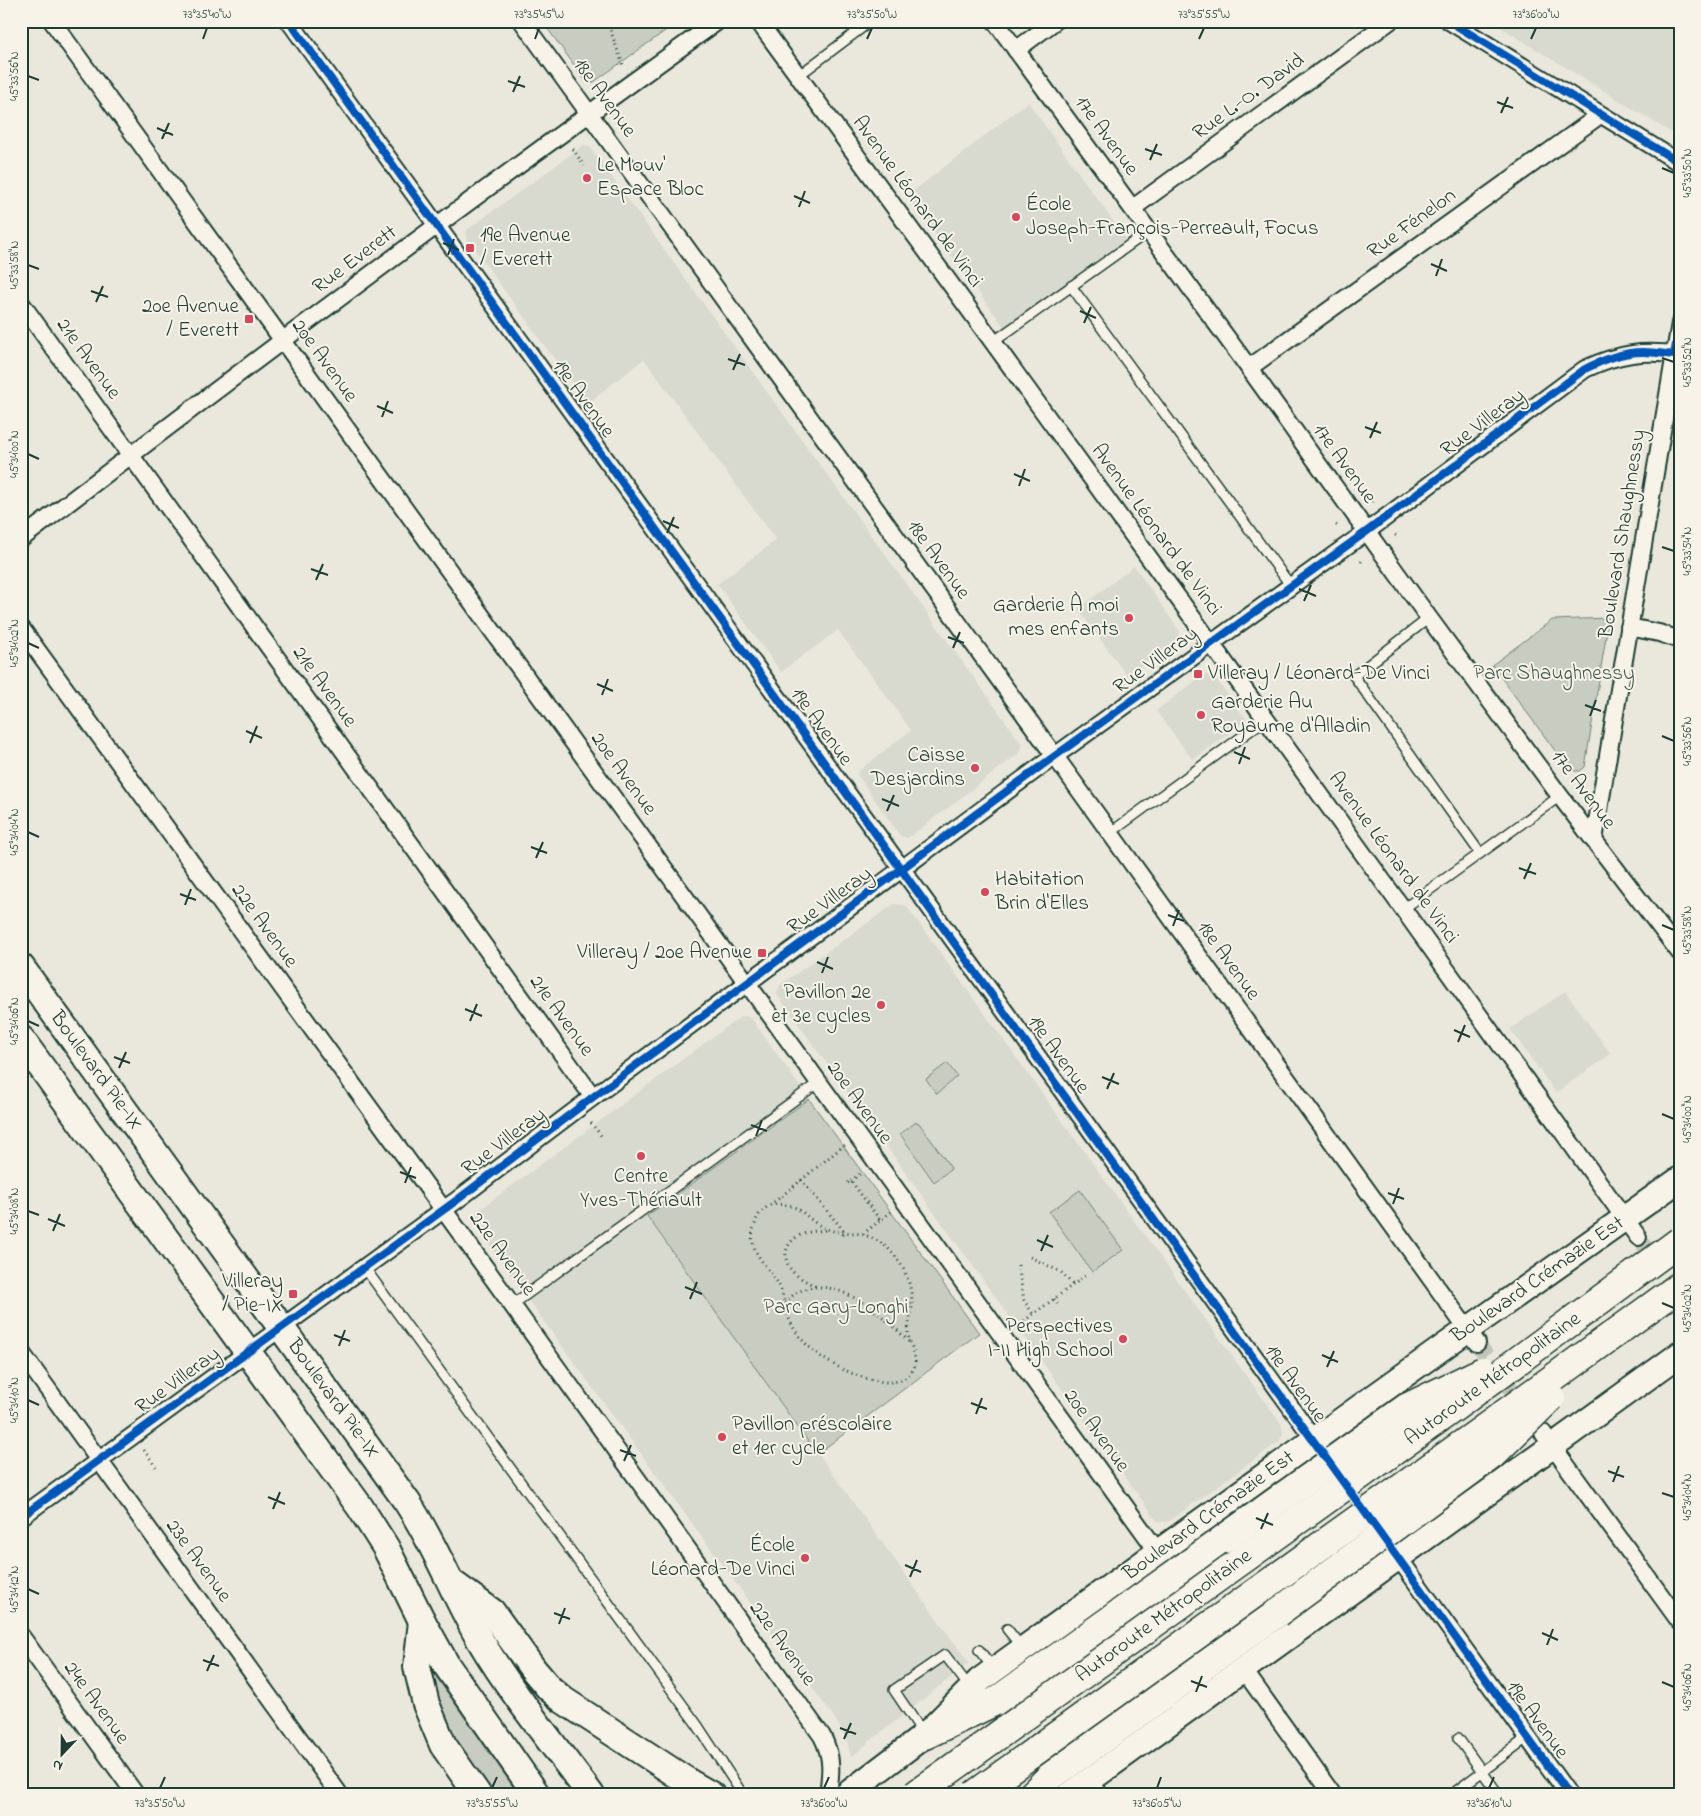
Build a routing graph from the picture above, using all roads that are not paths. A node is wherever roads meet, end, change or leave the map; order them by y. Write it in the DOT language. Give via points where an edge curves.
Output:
graph roads {
  1 [pos="52,21"];
  2 [pos="289,21"];
  3 [pos="522,21"];
  4 [pos="718,21"];
  5 [pos="758,21"];
  6 [pos="871,21"];
  7 [pos="995,21"];
  8 [pos="1055,21"];
  9 [pos="1390,21"];
  10 [pos="1449,21"];
  11 [pos="1016,50"];
  12 [pos="798,76"];
  13 [pos="589,114"];
  14 [pos="1600,115"];
  15 [pos="1680,163"];
  16 [pos="1132,208"];
  17 [pos="437,225"];
  18 [pos="1149,231"];
  19 [pos="1071,286"];
  20 [pos="21,303"];
  21 [pos="1680,323"];
  22 [pos="283,341"];
  23 [pos="993,342"];
  24 [pos="1677,355"];
  25 [pos="1249,368"];
  26 [pos="131,455"];
  27 [pos="1366,532"];
  28 [pos="21,539"];
  29 [pos="1290,586"];
  30 [pos="1429,618"];
  31 [pos="1629,627"];
  32 [pos="21,628"];
  33 [pos="1680,640"];
  34 [pos="1212,643"];
  35 [pos="1266,719"];
  36 [pos="1055,756"];
  37 [pos="1560,796"];
  38 [pos="1110,833"];
  39 [pos="1594,840"];
  40 [pos="1480,853"];
  41 [pos="902,870"];
  42 [pos="1403,909"];
  43 [pos="1680,952"];
  44 [pos="21,967"];
  45 [pos="748,984"];
  46 [pos="21,1039"];
  47 [pos="818,1083"];
  48 [pos="593,1097"];
  49 [pos="1680,1179"];
  50 [pos="443,1209"];
  51 [pos="1631,1228"];
  52 [pos="1680,1241"];
  53 [pos="364,1266"];
  54 [pos="1680,1286"];
  55 [pos="512,1305"];
  56 [pos="281,1327"];
  57 [pos="1616,1333"];
  58 [pos="1472,1336"];
  59 [pos="1545,1342"];
  60 [pos="21,1352"];
  61 [pos="247,1352"];
  62 [pos="1680,1354"];
  63 [pos="1548,1439"];
  64 [pos="1319,1447"];
  65 [pos="99,1460"];
  66 [pos="21,1517"];
  67 [pos="1394,1551"];
  68 [pos="1158,1552"];
  69 [pos="449,1582"];
  70 [pos="422,1621"];
  71 [pos="1680,1622"];
  72 [pos="1007,1629"];
  73 [pos="21,1636"];
  74 [pos="980,1650"];
  75 [pos="1023,1650"];
  76 [pos="1243,1669"];
  77 [pos="994,1670"];
  78 [pos="971,1689"];
  79 [pos="925,1735"];
  80 [pos="1528,1737"];
  81 [pos="1458,1738"];
  82 [pos="1482,1771"];
  83 [pos="1095,1788"];
  84 [pos="136,1795"];
  85 [pos="340,1795"];
  86 [pos="478,1795"];
  87 [pos="537,1795"];
  88 [pos="591,1795"];
  89 [pos="711,1795"];
  90 [pos="743,1795"];
  91 [pos="828,1795"];
  92 [pos="846,1795"];
  93 [pos="915,1795"];
  94 [pos="974,1795"];
  95 [pos="1032,1795"];
  96 [pos="1069,1795"];
  97 [pos="1333,1795"];
  98 [pos="1451,1795"];
  99 [pos="1500,1795"];
  100 [pos="1569,1795"];
  1 -- 22 [label="street, 20e Avenue"];
  2 -- 17 [label="street, 19e Avenue"];
  3 -- 13 [label="street, 18e Avenue"];
  4 -- 13 [label="street, Rue Everett"];
  5 -- 12 [label="street, Avenue Léonard de Vinci"];
  6 -- 12 [label="lane"];
  7 -- 11 [label="street, 17e Avenue"];
  8 -- 11 [label="street"];
  9 -- 16 [label="street, Rue L.-O. David"];
  10 -- 14 [label="street"];
  11 -- 16 [label="street, 17e Avenue"];
  12 -- 23 [label="street, Avenue Léonard de Vinci"];
  13 -- 17 [label="street, Rue Everett"];
  13 -- 36 [label="street, 18e Avenue"];
  14 -- 15 [label="street"];
  14 -- 25 [label="street, Rue Fénelon"];
  16 -- 18 [label="street, 17e Avenue"];
  17 -- 22 [label="street, Rue Everett"];
  17 -- 41 [label="street, 19e Avenue"];
  18 -- 19 [label="lane"];
  18 -- 25 [label="street, 17e Avenue"];
  19 -- 23 [label="lane"];
  19 -- 29 [label="lane"];
  20 -- 26 [label="street, 21e Avenue"];
  21 -- 24 [label="street, Boulevard Shaughnessy"];
  22 -- 26 [label="street, Rue Everett"];
  22 -- 45 [label="street, 20e Avenue"];
  23 -- 34 [label="street, Avenue Léonard de Vinci"];
  24 -- 27 [label="street, Rue Villeray" via="1623,354 1585,369"];
  24 -- 31 [label="street, Boulevard Shaughnessy"];
  25 -- 27 [label="street, 17e Avenue"];
  26 -- 28 [label="street, Rue Everett"];
  26 -- 48 [label="street, 21e Avenue"];
  27 -- 29 [label="street, Rue Villeray"];
  27 -- 30 [label="street, 17e Avenue"];
  29 -- 34 [label="street, Rue Villeray"];
  30 -- 37 [label="street, 17e Avenue"];
  30 -- 40 [label="lane" via="1354,676"];
  31 -- 33 [label="street"];
  31 -- 39 [label="street, Boulevard Shaughnessy"];
  32 -- 50 [label="street, 22e Avenue"];
  34 -- 35 [label="street, Avenue Léonard de Vinci"];
  34 -- 36 [label="street, Rue Villeray"];
  35 -- 38 [label="lane"];
  35 -- 42 [label="street, Avenue Léonard de Vinci"];
  36 -- 38 [label="street, 18e Avenue"];
  36 -- 41 [label="street, Rue Villeray"];
  37 -- 39 [label="street, 17e Avenue"];
  37 -- 40 [label="lane"];
  38 -- 58 [label="street, 18e Avenue"];
  39 -- 43 [label="street, 17e Avenue"];
  40 -- 42 [label="lane"];
  41 -- 45 [label="street, Rue Villeray"];
  41 -- 64 [label="street, 19e Avenue"];
  42 -- 51 [label="street, Avenue Léonard de Vinci"];
  44 -- 56 [label="main road, Boulevard Pie-IX"];
  45 -- 47 [label="street, 20e Avenue"];
  45 -- 48 [label="street, Rue Villeray"];
  46 -- 61 [label="main road, Boulevard Pie-IX"];
  47 -- 55 [label="lane"];
  47 -- 68 [label="street, 20e Avenue"];
  48 -- 50 [label="street, Rue Villeray"];
  49 -- 51 [label="main road, Boulevard Crémazie Est"];
  50 -- 53 [label="street, Rue Villeray"];
  50 -- 55 [label="street, 22e Avenue"];
  51 -- 58 [label="main road, Boulevard Crémazie Est"];
  52 -- 59 [label="highway, Autoroute Métropolitaine, bridge"];
  53 -- 56 [label="street, Rue Villeray"];
  53 -- 90 [label="lane" via="698,1726"];
  54 -- 57 [label="highway, Autoroute Métropolitaine, bridge"];
  55 -- 91 [label="street, 22e Avenue" via="822,1736 831,1763"];
  56 -- 61 [label="street, Rue Villeray"];
  56 -- 69 [label="main road, Boulevard Pie-IX" via="418,1519"];
  57 -- 94 [label="highway, Autoroute Métropolitaine, bridge"];
  57 -- 95 [label="highway, bridge" via="1492,1455 1051,1776"];
  58 -- 64 [label="main road, Boulevard Crémazie Est"];
  59 -- 79 [label="highway, bridge" via="1408,1407 998,1700"];
  59 -- 93 [label="highway, Autoroute Métropolitaine, bridge"];
  60 -- 65 [label="street, 23e Avenue"];
  61 -- 65 [label="street, Rue Villeray"];
  61 -- 70 [label="main road, Boulevard Pie-IX" via="377,1533"];
  62 -- 63 [label="main road"];
  63 -- 67 [label="main road"];
  63 -- 71 [label="street"];
  64 -- 68 [label="main road, Boulevard Crémazie Est"];
  65 -- 66 [label="street, Rue Villeray"];
  65 -- 85 [label="street, 23e Avenue"];
  67 -- 76 [label="main road"];
  67 -- 80 [label="street, 19e Avenue"];
  68 -- 75 [label="main road, Boulevard Crémazie Est"];
  69 -- 88 [label="main road, Boulevard Pie-IX" via="494,1662"];
  69 -- 89 [label="main road" via="492,1612 537,1674 563,1700"];
  70 -- 86 [label="main road" via="417,1667 426,1704 443,1745"];
  70 -- 87 [label="main road, Boulevard Pie-IX" via="458,1684"];
  72 -- 75 [label="lane"];
  73 -- 84 [label="street, 24e Avenue"];
  74 -- 77 [label="lane"];
  75 -- 77 [label="main road, Boulevard Crémazie Est"];
  76 -- 83 [label="main road"];
  76 -- 97 [label="street"];
  77 -- 78 [label="main road, Boulevard Crémazie Est"];
  78 -- 79 [label="main road, Boulevard Crémazie Est"];
  78 -- 79 [label="lane" via="945,1655 894,1690"];
  79 -- 92 [label="main road, Boulevard Crémazie Est"];
  80 -- 82 [label="lane"];
  80 -- 100 [label="street, 19e Avenue"];
  81 -- 82 [label="lane"];
  82 -- 98 [label="lane"];
  82 -- 99 [label="lane"];
  83 -- 96 [label="main road"];
}
